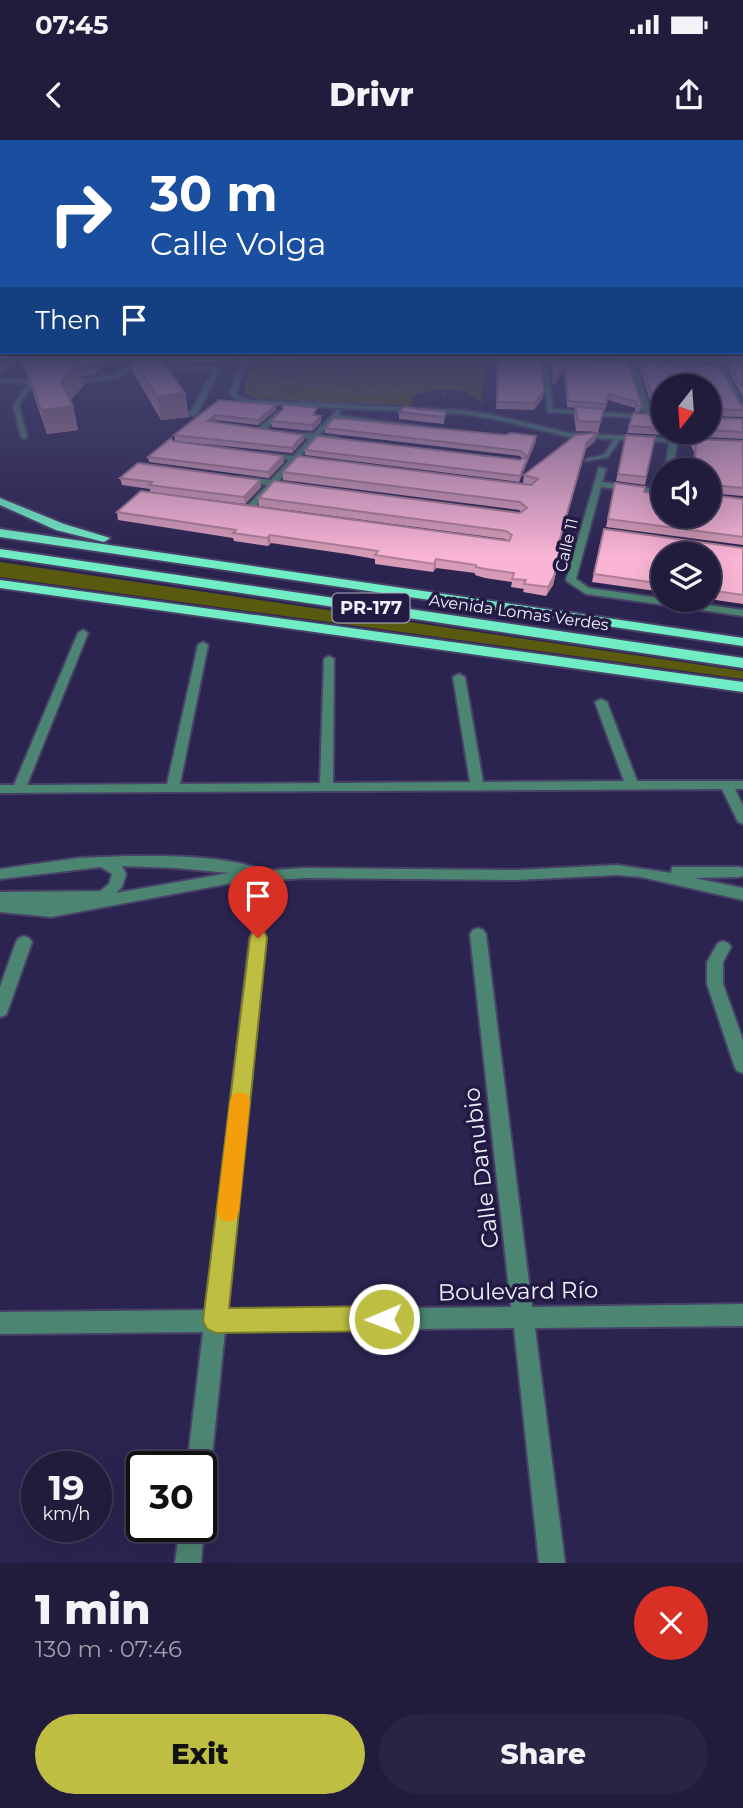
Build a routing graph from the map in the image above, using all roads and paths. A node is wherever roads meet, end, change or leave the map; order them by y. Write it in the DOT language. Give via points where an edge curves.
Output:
graph roads {
  1 [pos="21,424"];
  2 [pos="266,424"];
  3 [pos="326,424"];
  4 [pos="396,424"];
  5 [pos="527,424"];
  6 [pos="426,428"];
  7 [pos="249,429"];
  8 [pos="260,430"];
  9 [pos="315,437"];
  10 [pos="24,438"];
  11 [pos="617,439"];
  12 [pos="342,440"];
  13 [pos="651,440"];
  14 [pos="721,443"];
  15 [pos="743,444"];
  16 [pos="256,454"];
  17 [pos="295,459"];
  18 [pos="588,460"];
  19 [pos="323,463"];
  20 [pos="602,469"];
  21 [pos="235,478"];
  22 [pos="273,483"];
  23 [pos="598,485"];
  24 [pos="300,487"];
  25 [pos="651,491"];
  26 [pos="0,501"];
  27 [pos="237,508"];
  28 [pos="248,510"];
  29 [pos="262,512"];
  30 [pos="585,530"];
  31 [pos="598,532"];
  32 [pos="0,533"];
  33 [pos="0,553"];
  34 [pos="190,562"];
  35 [pos="0,584"];
  36 [pos="743,613"];
  37 [pos="83,634"];
  38 [pos="743,642"];
  39 [pos="203,645"];
  40 [pos="330,659"];
  41 [pos="743,663"];
  42 [pos="459,677"];
  43 [pos="743,687"];
  44 [pos="601,702"];
  45 [pos="726,785"];
  46 [pos="743,785"];
  47 [pos="477,786"];
  48 [pos="632,786"];
  49 [pos="326,787"];
  50 [pos="173,788"];
  51 [pos="0,789"];
  52 [pos="19,789"];
  53 [pos="743,818"];
  54 [pos="103,862"];
  55 [pos="741,870"];
  56 [pos="641,872"];
  57 [pos="0,874"];
  58 [pos="264,874"];
  59 [pos="180,888"];
  60 [pos="743,892"];
  61 [pos="105,894"];
  62 [pos="0,898"];
  63 [pos="0,906"];
  64 [pos="478,934"];
  65 [pos="258,938"];
  66 [pos="24,942"];
  67 [pos="723,947"];
  68 [pos="0,1010"];
  69 [pos="743,1065"];
  70 [pos="743,1315"];
  71 [pos="524,1317"];
  72 [pos="216,1321"];
  73 [pos="0,1323"];
  74 [pos="201,1451"];
  75 [pos="190,1542"];
  76 [pos="188,1563"];
  77 [pos="552,1563"];
  1 -- 10 [label="lane"];
  2 -- 8 [label="street"];
  3 -- 9 [label="street"];
  4 -- 6 [label="street"];
  5 -- 11 [label="street" via="569,435"];
  7 -- 8 [label="street"];
  8 -- 9 [label="street"];
  9 -- 12 [label="street"];
  9 -- 17 [label="street"];
  11 -- 13 [label="street"];
  11 -- 18 [label="lane" via="606,456"];
  14 -- 15 [label="street"];
  16 -- 17 [label="street"];
  17 -- 19 [label="street"];
  17 -- 22 [label="street"];
  20 -- 23 [label="street, Calle 11"];
  21 -- 22 [label="street"];
  22 -- 24 [label="street"];
  22 -- 28 [label="street"];
  23 -- 25 [label="street"];
  23 -- 30 [label="street, Calle 11"];
  26 -- 34 [label="highway" via="60,527"];
  27 -- 28 [label="street"];
  28 -- 29 [label="street"];
  30 -- 31 [label="street"];
  30 -- 36 [label="street, Calle 11" via="571,580 586,591"];
  32 -- 34 [label="highway, Avenida Lomas Verdes / PR-177"];
  33 -- 41 [label="highway, Avenida Lomas Verdes / PR-177"];
  34 -- 38 [label="highway, Avenida Lomas Verdes / PR-177"];
  35 -- 43 [label="highway"];
  37 -- 52 [label="street"];
  39 -- 50 [label="street"];
  40 -- 49 [label="street"];
  42 -- 47 [label="street"];
  44 -- 48 [label="street"];
  45 -- 46 [label="street"];
  45 -- 48 [label="street"];
  45 -- 53 [label="street"];
  47 -- 48 [label="street"];
  47 -- 49 [label="street"];
  49 -- 50 [label="street"];
  50 -- 52 [label="street"];
  51 -- 52 [label="street"];
  54 -- 57 [label="street"];
  54 -- 58 [label="street" via="214,865"];
  54 -- 61 [label="street" via="119,874 115,887"];
  55 -- 56 [label="street"];
  55 -- 60 [label="street" via="738,879"];
  56 -- 58 [label="street"];
  56 -- 60 [label="street"];
  58 -- 59 [label="street"];
  59 -- 61 [label="street"];
  59 -- 63 [label="street" via="51,911"];
  61 -- 62 [label="street"];
  64 -- 71 [label="street, Calle Danubio"];
  65 -- 72 [label="street"];
  66 -- 68 [label="street"];
  67 -- 69 [label="street" via="715,962 715,984"];
  70 -- 71 [label="street, Boulevard Río"];
  71 -- 72 [label="street, Boulevard Río"];
  71 -- 77 [label="street, Calle Danubio"];
  72 -- 73 [label="street, Boulevard Río"];
  72 -- 74 [label="street"];
  75 -- 76 [label="street"];
}
